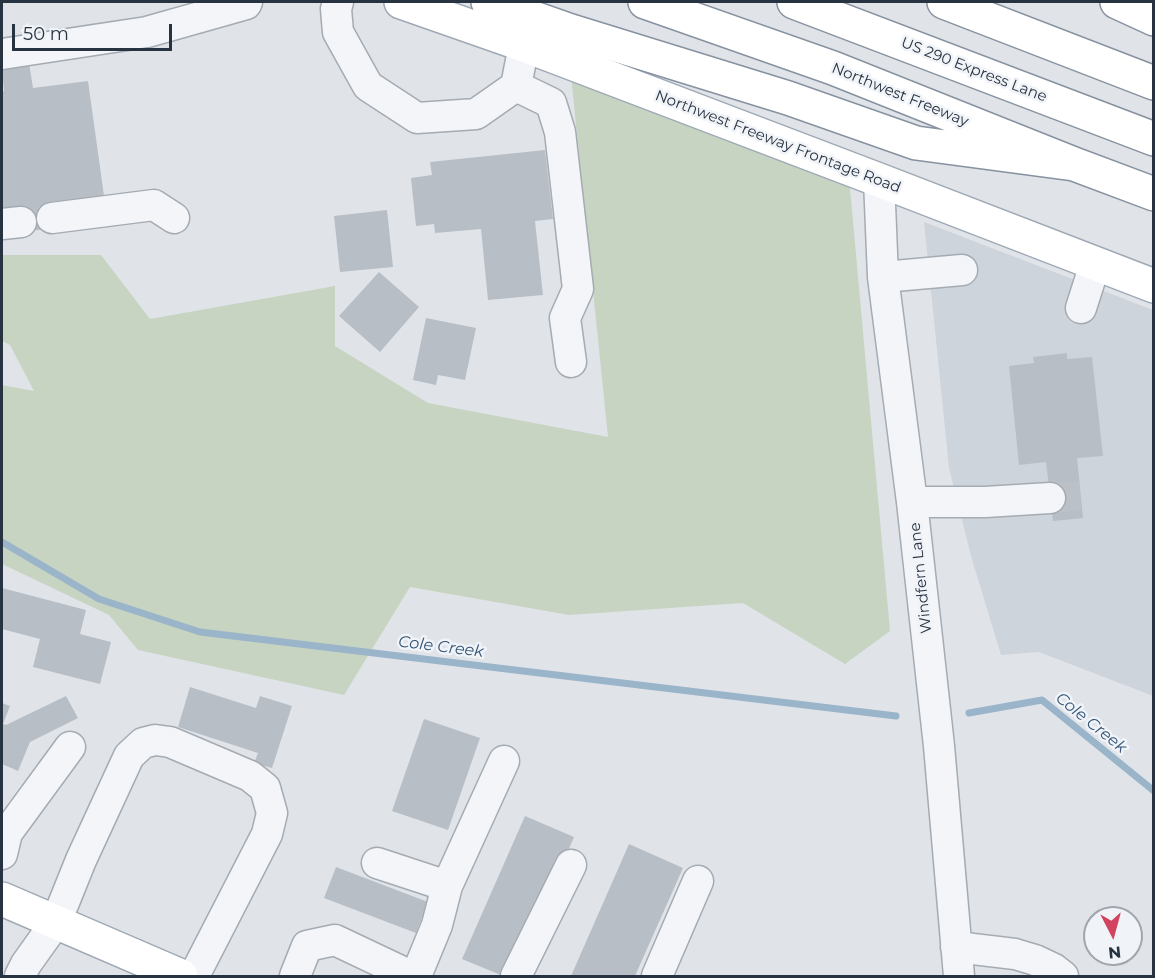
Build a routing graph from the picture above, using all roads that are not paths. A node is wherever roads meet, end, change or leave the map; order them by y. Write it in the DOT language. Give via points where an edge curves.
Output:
graph roads {
  1 [pos="247,2"];
  2 [pos="338,2"];
  3 [pos="401,2"];
  4 [pos="488,2"];
  5 [pos="645,2"];
  6 [pos="794,2"];
  7 [pos="944,2"];
  8 [pos="1117,2"];
  9 [pos="1154,19"];
  10 [pos="524,45"];
  11 [pos="2,54"];
  12 [pos="1154,83"];
  13 [pos="516,86"];
  14 [pos="1154,139"];
  15 [pos="1074,164"];
  16 [pos="879,180"];
  17 [pos="1154,194"];
  18 [pos="52,218"];
  19 [pos="174,218"];
  20 [pos="1095,264"];
  21 [pos="962,270"];
  22 [pos="883,277"];
  23 [pos="1154,286"];
  24 [pos="1081,308"];
  25 [pos="571,362"];
  26 [pos="1050,498"];
  27 [pos="912,502"];
  28 [pos="70,747"];
  29 [pos="504,760"];
  30 [pos="2,854"];
  31 [pos="377,863"];
  32 [pos="571,865"];
  33 [pos="698,881"];
  34 [pos="447,886"];
  35 [pos="2,899"];
  36 [pos="56,922"];
  37 [pos="956,947"];
  38 [pos="20,976"];
  39 [pos="181,976"];
  40 [pos="194,976"];
  41 [pos="295,976"];
  42 [pos="411,976"];
  43 [pos="416,976"];
  44 [pos="516,976"];
  45 [pos="657,976"];
  46 [pos="959,976"];
  47 [pos="1064,976"];
  1 -- 11 [label="street" via="147,32"];
  2 -- 13 [label="street" via="338,32 368,86 417,118 476,114"];
  3 -- 10 [label="main road, Northwest Freeway Frontage Road"];
  4 -- 15 [label="main road" via="789,98 916,143"];
  5 -- 15 [label="main road, Northwest Freeway" via="833,68"];
  6 -- 14 [label="main road, US 290 Express Lane"];
  7 -- 12 [label="main road"];
  8 -- 9 [label="main road"];
  10 -- 13 [label="street"];
  10 -- 16 [label="main road, Northwest Freeway Frontage Road"];
  13 -- 25 [label="street" via="551,103 560,132 578,289 565,318"];
  15 -- 17 [label="main road, Northwest Freeway"];
  16 -- 20 [label="main road, Northwest Freeway Frontage Road"];
  16 -- 22 [label="street, Windfern Lane"];
  18 -- 19 [label="street" via="154,205"];
  20 -- 23 [label="main road, Northwest Freeway Frontage Road"];
  20 -- 24 [label="street"];
  21 -- 22 [label="street"];
  22 -- 27 [label="street, Windfern Lane"];
  26 -- 27 [label="street"];
  27 -- 37 [label="street, Windfern Lane"];
  28 -- 30 [label="street" via="7,833"];
  29 -- 34 [label="street"];
  31 -- 34 [label="street"];
  32 -- 44 [label="street"];
  33 -- 45 [label="street"];
  34 -- 43 [label="street" via="437,925"];
  35 -- 36 [label="main road"];
  36 -- 38 [label="street"];
  36 -- 39 [label="main road"];
  36 -- 40 [label="street" via="129,756 143,743 170,742 250,776 265,788 272,813 267,834"];
  37 -- 46 [label="street, Windfern Lane"];
  37 -- 47 [label="street" via="1015,954"];
  41 -- 42 [label="street" via="307,946 335,940"];
}
